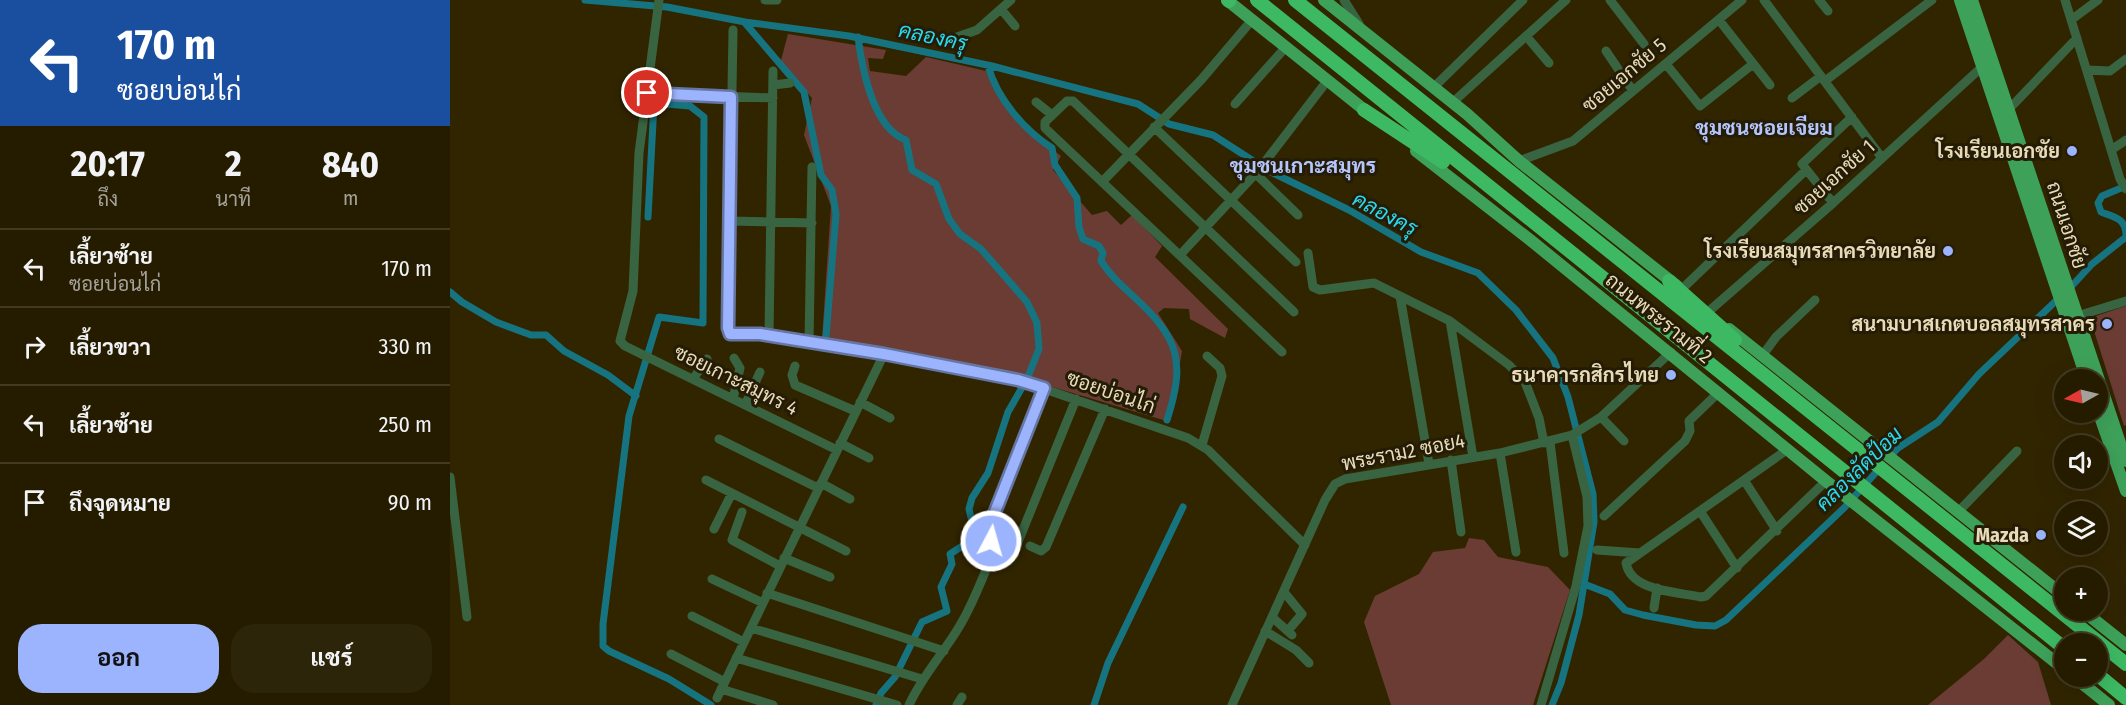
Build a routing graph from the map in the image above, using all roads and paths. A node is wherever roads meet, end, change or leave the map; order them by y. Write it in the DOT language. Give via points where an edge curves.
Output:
graph roads {
  1 [pos="659,0"];
  2 [pos="765,0"];
  3 [pos="777,0"];
  4 [pos="1011,0"];
  5 [pos="1228,0"];
  6 [pos="1257,0"];
  7 [pos="1295,0"];
  8 [pos="1324,0"];
  9 [pos="1344,0"];
  10 [pos="1523,0"];
  11 [pos="1566,0"];
  12 [pos="1610,0"];
  13 [pos="1742,0"];
  14 [pos="1764,0"];
  15 [pos="1820,0"];
  16 [pos="1932,0"];
  17 [pos="1960,0"];
  18 [pos="1972,0"];
  19 [pos="2065,0"];
  20 [pos="2098,0"];
  21 [pos="1514,4"];
  22 [pos="1001,9"];
  23 [pos="1828,11"];
  24 [pos="1252,20"];
  25 [pos="1719,20"];
  26 [pos="2071,20"];
  27 [pos="1015,26"];
  28 [pos="732,30"];
  29 [pos="1366,34"];
  30 [pos="1526,36"];
  31 [pos="957,37"];
  32 [pos="2077,38"];
  33 [pos="1644,44"];
  34 [pos="1285,48"];
  35 [pos="1606,51"];
  36 [pos="2126,59"];
  37 [pos="1549,63"];
  38 [pos="1666,64"];
  39 [pos="1753,64"];
  40 [pos="1983,66"];
  41 [pos="2087,70"];
  42 [pos="773,71"];
  43 [pos="1823,79"];
  44 [pos="1327,81"];
  45 [pos="790,84"];
  46 [pos="773,85"];
  47 [pos="1770,86"];
  48 [pos="1433,88"];
  49 [pos="1633,91"];
  50 [pos="647,93"];
  51 [pos="731,97"];
  52 [pos="773,98"];
  53 [pos="1792,98"];
  54 [pos="1036,102"];
  55 [pos="1452,103"];
  56 [pos="1235,104"];
  57 [pos="2009,109"];
  58 [pos="1364,110"];
  59 [pos="1052,115"];
  60 [pos="1852,117"];
  61 [pos="1159,123"];
  62 [pos="2126,140"];
  63 [pos="2111,150"];
  64 [pos="1127,154"];
  65 [pos="1882,158"];
  66 [pos="1519,161"];
  67 [pos="812,167"];
  68 [pos="1259,170"];
  69 [pos="1806,170"];
  70 [pos="1102,182"];
  71 [pos="2126,189"];
  72 [pos="1231,200"];
  73 [pos="1833,203"];
  74 [pos="1515,210"];
  75 [pos="1298,215"];
  76 [pos="730,221"];
  77 [pos="772,221"];
  78 [pos="812,223"];
  79 [pos="1205,226"];
  80 [pos="1308,253"];
  81 [pos="1180,255"];
  82 [pos="1296,262"];
  83 [pos="1669,281"];
  84 [pos="2061,285"];
  85 [pos="1683,288"];
  86 [pos="1400,296"];
  87 [pos="1815,300"];
  88 [pos="2066,300"];
  89 [pos="2126,301"];
  90 [pos="1294,312"];
  91 [pos="1708,312"];
  92 [pos="2077,316"];
  93 [pos="1450,321"];
  94 [pos="769,335"];
  95 [pos="809,343"];
  96 [pos="1282,352"];
  97 [pos="1671,352"];
  98 [pos="884,354"];
  99 [pos="1207,356"];
  100 [pos="1761,356"];
  101 [pos="734,358"];
  102 [pos="707,359"];
  103 [pos="795,366"];
  104 [pos="2084,369"];
  105 [pos="760,372"];
  106 [pos="693,380"];
  107 [pos="1044,388"];
  108 [pos="1719,392"];
  109 [pos="733,399"];
  110 [pos="1076,399"];
  111 [pos="745,405"];
  112 [pos="858,407"];
  113 [pos="1105,409"];
  114 [pos="1601,417"];
  115 [pos="890,418"];
  116 [pos="2108,423"];
  117 [pos="1573,434"];
  118 [pos="2117,436"];
  119 [pos="719,439"];
  120 [pos="1624,441"];
  121 [pos="1547,442"];
  122 [pos="1202,445"];
  123 [pos="839,446"];
  124 [pos="1788,449"];
  125 [pos="2018,451"];
  126 [pos="1500,453"];
  127 [pos="1473,457"];
  128 [pos="869,458"];
  129 [pos="1451,460"];
  130 [pos="1881,461"];
  131 [pos="2126,461"];
  132 [pos="1429,464"];
  133 [pos="450,477"];
  134 [pos="706,480"];
  135 [pos="1744,480"];
  136 [pos="1826,481"];
  137 [pos="820,485"];
  138 [pos="2126,491"];
  139 [pos="732,493"];
  140 [pos="850,499"];
  141 [pos="1700,511"];
  142 [pos="742,512"];
  143 [pos="1958,512"];
  144 [pos="1604,516"];
  145 [pos="799,527"];
  146 [pos="714,529"];
  147 [pos="1777,531"];
  148 [pos="1461,532"];
  149 [pos="997,543"];
  150 [pos="1305,544"];
  151 [pos="1030,546"];
  152 [pos="1597,550"];
  153 [pos="846,551"];
  154 [pos="1516,552"];
  155 [pos="1564,553"];
  156 [pos="1640,553"];
  157 [pos="782,562"];
  158 [pos="1737,568"];
  159 [pos="830,577"];
  160 [pos="712,579"];
  161 [pos="1657,588"];
  162 [pos="2054,588"];
  163 [pos="1284,592"];
  164 [pos="767,593"];
  165 [pos="763,603"];
  166 [pos="1654,608"];
  167 [pos="692,616"];
  168 [pos="466,617"];
  169 [pos="1272,617"];
  170 [pos="2096,621"];
  171 [pos="751,627"];
  172 [pos="1265,631"];
  173 [pos="2054,640"];
  174 [pos="744,642"];
  175 [pos="2126,645"];
  176 [pos="944,651"];
  177 [pos="671,654"];
  178 [pos="736,658"];
  179 [pos="2054,661"];
  180 [pos="1309,663"];
  181 [pos="2126,664"];
  182 [pos="922,679"];
  183 [pos="2108,684"];
  184 [pos="723,685"];
  185 [pos="2087,687"];
  186 [pos="717,698"];
  187 [pos="2126,698"];
  188 [pos="912,704"];
  189 [pos="774,705"];
  190 [pos="897,705"];
  191 [pos="1232,705"];
  192 [pos="1541,705"];
  193 [pos="2109,705"];
  1 -- 50 [label="street"];
  2 -- 3 [label="street"];
  4 -- 22 [label="street"];
  5 -- 24 [label="main road, ถนนพระรามที่ 2"];
  6 -- 74 [label="highway, ถนนพระรามที่ 2"];
  7 -- 130 [label="highway, ถนนพระรามที่ 2"];
  8 -- 29 [label="main road, ถนนพระรามที่ 2"];
  9 -- 29 [label="street"];
  10 -- 21 [label="street"];
  11 -- 30 [label="street"];
  12 -- 33 [label="street"];
  13 -- 25 [label="street, ซอยเอกชัย 5"];
  14 -- 43 [label="street"];
  15 -- 23 [label="street"];
  16 -- 43 [label="street"];
  17 -- 40 [label="main road, ถนนเอกชัย"];
  18 -- 57 [label="main road, ถนนเอกชัย"];
  19 -- 26 [label="street"];
  20 -- 26 [label="street"];
  21 -- 48 [label="street"];
  22 -- 27 [label="street"];
  22 -- 31 [label="street" via="976,30"];
  24 -- 34 [label="main road, ถนนพระรามที่ 2"];
  24 -- 61 [label="street"];
  25 -- 38 [label="street, ซอยเอกชัย 5"];
  25 -- 39 [label="street"];
  26 -- 32 [label="street"];
  28 -- 51 [label="street"];
  29 -- 48 [label="main road, ถนนพระรามที่ 2"];
  30 -- 37 [label="street"];
  30 -- 55 [label="street"];
  32 -- 41 [label="street"];
  32 -- 57 [label="street"];
  34 -- 44 [label="main road, ถนนพระรามที่ 2"];
  34 -- 56 [label="street"];
  35 -- 49 [label="street"];
  36 -- 41 [label="street" via="2110,70"];
  38 -- 39 [label="street" via="1700,106"];
  38 -- 49 [label="street, ซอยเอกชัย 5"];
  39 -- 47 [label="street"];
  40 -- 65 [label="street, ซอยเอกชัย 1"];
  40 -- 84 [label="main road, ถนนเอกชัย"];
  41 -- 63 [label="street"];
  42 -- 46 [label="street"];
  43 -- 53 [label="street"];
  43 -- 60 [label="street"];
  44 -- 58 [label="main road, ถนนพระรามที่ 2"];
  44 -- 68 [label="street"];
  45 -- 46 [label="street"];
  46 -- 52 [label="street"];
  48 -- 55 [label="main road, ถนนพระรามที่ 2"];
  49 -- 66 [label="street, ซอยเอกชัย 5" via="1573,141"];
  50 -- 51 [label="street"];
  50 -- 106 [label="street, ซอยเกาะสมุทร 4" via="637,177 633,291 620,341"];
  51 -- 52 [label="street"];
  51 -- 76 [label="street"];
  52 -- 77 [label="street"];
  54 -- 59 [label="street"];
  55 -- 66 [label="main road, ถนนพระรามที่ 2"];
  57 -- 84 [label="main road, ถนนเอกชัย"];
  58 -- 74 [label="highway"];
  58 -- 97 [label="main road, ถนนพระรามที่ 2"];
  59 -- 64 [label="street" via="1066,101 1072,101"];
  59 -- 70 [label="street" via="1045,128"];
  60 -- 65 [label="street"];
  60 -- 69 [label="street" via="1802,164"];
  61 -- 64 [label="street"];
  61 -- 72 [label="street"];
  62 -- 63 [label="street"];
  63 -- 71 [label="street"];
  64 -- 70 [label="street"];
  64 -- 79 [label="street"];
  65 -- 73 [label="street, ซอยเอกชัย 1"];
  66 -- 83 [label="main road, ถนนพระรามที่ 2"];
  67 -- 78 [label="street"];
  68 -- 72 [label="street"];
  68 -- 75 [label="street"];
  69 -- 73 [label="street"];
  69 -- 85 [label="street"];
  70 -- 81 [label="street"];
  72 -- 79 [label="street"];
  72 -- 82 [label="street"];
  73 -- 91 [label="street, ซอยเอกชัย 1"];
  74 -- 173 [label="highway, ถนนพระรามที่ 2"];
  76 -- 77 [label="street"];
  76 -- 94 [label="street, ซอยบ่อนไก่" via="728,328 732,335"];
  77 -- 78 [label="street"];
  77 -- 94 [label="street"];
  78 -- 95 [label="street"];
  79 -- 81 [label="street"];
  79 -- 90 [label="street"];
  80 -- 86 [label="street" via="1311,284 1316,289 1374,283"];
  81 -- 96 [label="street"];
  83 -- 85 [label="main road, ถนนพระรามที่ 2"];
  83 -- 130 [label="highway"];
  84 -- 88 [label="main road, ถนนเอกชัย"];
  85 -- 91 [label="main road, ถนนพระรามที่ 2"];
  86 -- 93 [label="street"];
  86 -- 132 [label="street"];
  87 -- 100 [label="street"];
  88 -- 92 [label="main road, ถนนเอกชัย"];
  88 -- 104 [label="main road, ถนนเอกชัย"];
  89 -- 92 [label="street"];
  91 -- 100 [label="main road, ถนนพระรามที่ 2"];
  92 -- 118 [label="main road, ถนนเอกชัย"];
  93 -- 121 [label="street" via="1509,365 1525,382"];
  93 -- 127 [label="street"];
  94 -- 95 [label="street, ซอยบ่อนไก่"];
  95 -- 98 [label="street, ซอยบ่อนไก่"];
  97 -- 108 [label="main road, ถนนพระรามที่ 2"];
  97 -- 114 [label="street"];
  98 -- 107 [label="street, ซอยบ่อนไก่"];
  98 -- 112 [label="street"];
  99 -- 122 [label="street" via="1220,368 1222,376"];
  100 -- 130 [label="main road, ถนนพระรามที่ 2"];
  101 -- 109 [label="street" via="740,368"];
  102 -- 106 [label="street"];
  103 -- 112 [label="street" via="795,385"];
  105 -- 111 [label="street"];
  106 -- 109 [label="street, ซอยเกาะสมุทร 4"];
  107 -- 110 [label="street, ซอยบ่อนไก่"];
  107 -- 149 [label="street" via="987,532 988,540"];
  108 -- 124 [label="main road, ถนนพระรามที่ 2"];
  108 -- 144 [label="street" via="1689,421 1685,441"];
  109 -- 111 [label="street, ซอยเกาะสมุทร 4"];
  110 -- 113 [label="street, ซอยบ่อนไก่"];
  110 -- 149 [label="street" via="1016,547"];
  111 -- 123 [label="street, ซอยเกาะสมุทร 4"];
  112 -- 115 [label="street"];
  112 -- 123 [label="street"];
  113 -- 122 [label="street, ซอยบ่อนไก่"];
  113 -- 151 [label="street" via="1046,547 1041,551"];
  114 -- 117 [label="street, พระราม2 ซอย4"];
  114 -- 120 [label="street"];
  116 -- 118 [label="main road, ถนนเอกชัย"];
  117 -- 121 [label="street, พระราม2 ซอย4"];
  117 -- 192 [label="street" via="1587,497 1588,526 1576,586"];
  118 -- 131 [label="main road, ถนนเอกชัย"];
  118 -- 138 [label="main road, ถนนเอกชัย"];
  119 -- 137 [label="street"];
  121 -- 126 [label="street, พระราม2 ซอย4"];
  121 -- 155 [label="street"];
  122 -- 150 [label="street, ซอยบ่อนไก่"];
  123 -- 128 [label="street, ซอยเกาะสมุทร 4"];
  123 -- 137 [label="street"];
  124 -- 135 [label="street"];
  124 -- 136 [label="main road, ถนนพระรามที่ 2"];
  125 -- 143 [label="street"];
  126 -- 127 [label="street, พระราม2 ซอย4"];
  126 -- 154 [label="street"];
  127 -- 129 [label="street, พระราม2 ซอย4"];
  129 -- 132 [label="street, พระราม2 ซอย4"];
  129 -- 148 [label="street"];
  130 -- 143 [label="main road, ถนนพระรามที่ 2"];
  130 -- 181 [label="highway, ถนนพระรามที่ 2"];
  132 -- 150 [label="street, พระราม2 ซอย4" via="1335,484"];
  133 -- 168 [label="street"];
  134 -- 139 [label="street"];
  135 -- 141 [label="street"];
  135 -- 147 [label="street"];
  136 -- 147 [label="street"];
  136 -- 179 [label="main road, ถนนพระรามที่ 2"];
  137 -- 140 [label="street"];
  137 -- 145 [label="street"];
  139 -- 145 [label="street"];
  139 -- 146 [label="street"];
  141 -- 156 [label="street"];
  141 -- 158 [label="street"];
  142 -- 157 [label="street" via="732,540"];
  143 -- 162 [label="main road, ถนนพระรามที่ 2"];
  145 -- 153 [label="street"];
  145 -- 157 [label="street"];
  147 -- 158 [label="street"];
  149 -- 176 [label="street" via="967,612"];
  150 -- 163 [label="street, พระราม2 ซอย4"];
  152 -- 156 [label="street"];
  156 -- 161 [label="street" via="1626,566 1640,582"];
  157 -- 159 [label="street"];
  157 -- 164 [label="street"];
  158 -- 161 [label="street" via="1706,596"];
  160 -- 165 [label="street"];
  161 -- 166 [label="street"];
  163 -- 169 [label="street, พระราม2 ซอย4"];
  163 -- 169 [label="street" via="1302,614 1292,631"];
  164 -- 165 [label="street"];
  164 -- 176 [label="street"];
  165 -- 171 [label="street"];
  167 -- 174 [label="street"];
  169 -- 172 [label="street, พระราม2 ซอย4"];
  170 -- 175 [label="main road"];
  171 -- 174 [label="street"];
  171 -- 182 [label="street"];
  172 -- 180 [label="street"];
  172 -- 191 [label="street, พระราม2 ซอย4"];
  174 -- 178 [label="street"];
  176 -- 182 [label="street"];
  177 -- 184 [label="street"];
  178 -- 184 [label="street"];
  178 -- 190 [label="street"];
  182 -- 188 [label="street"];
  183 -- 187 [label="highway"];
  184 -- 186 [label="street"];
  184 -- 189 [label="street"];
  185 -- 193 [label="main road"];
}
